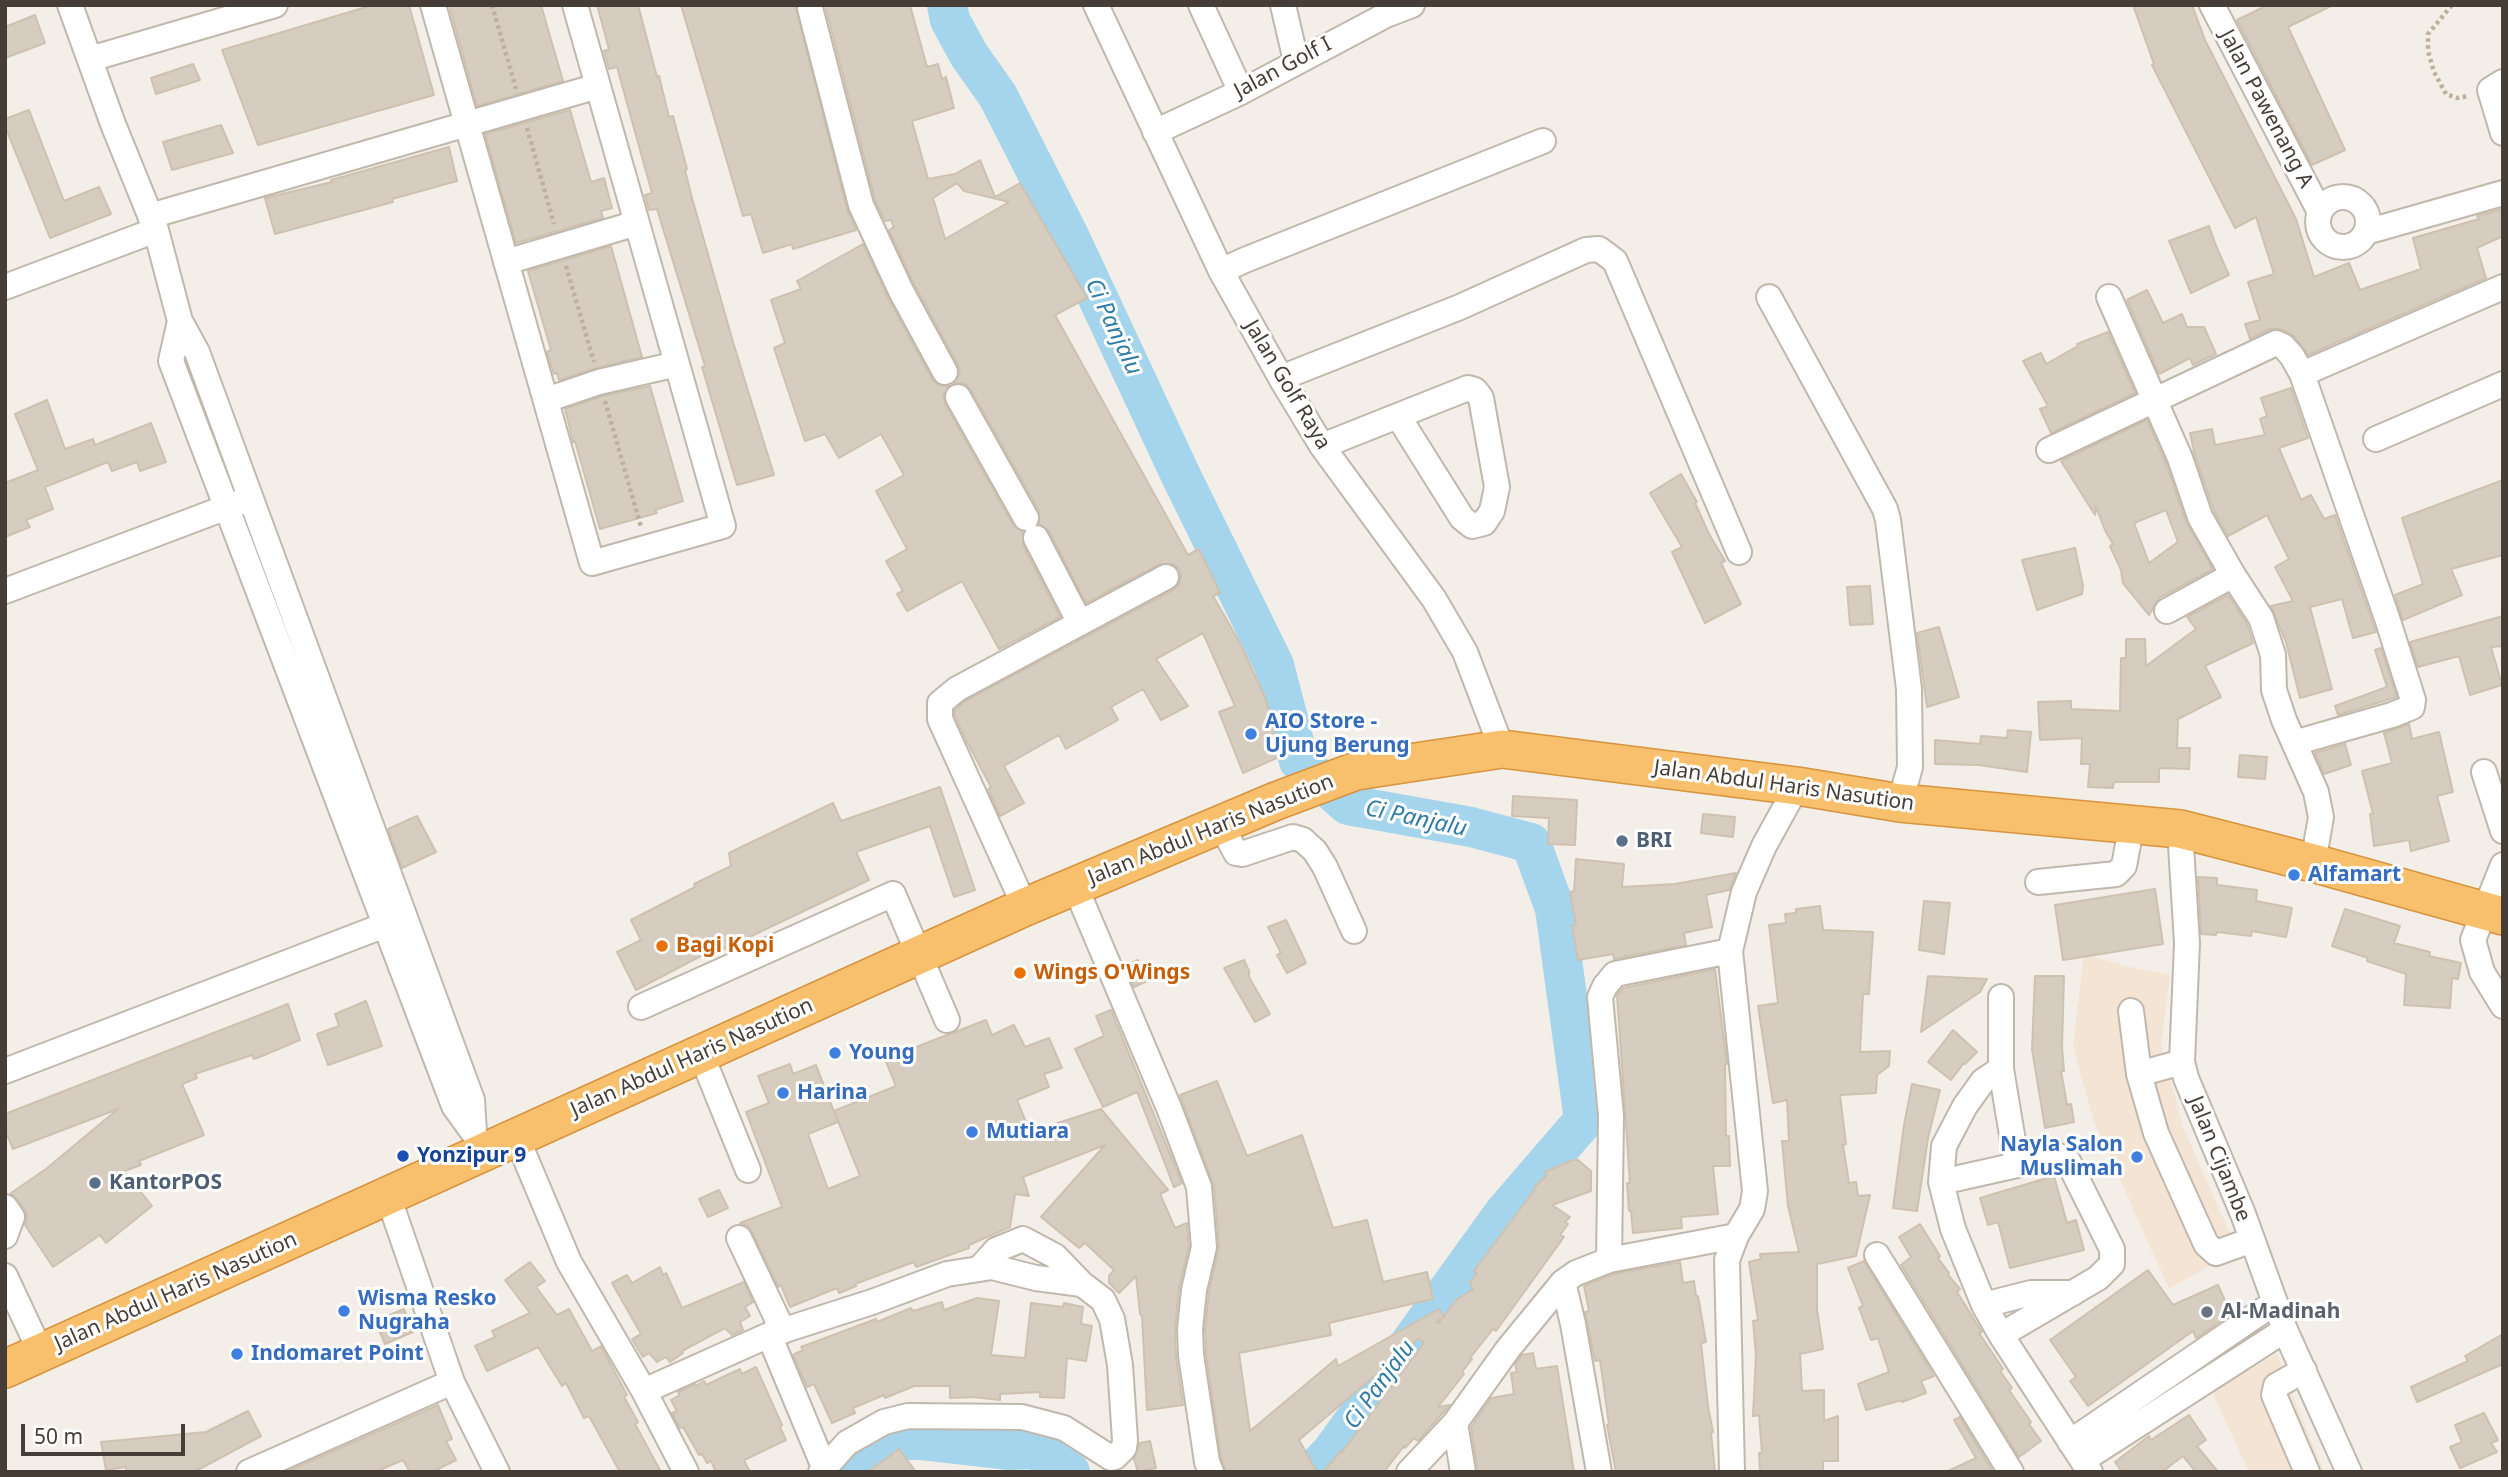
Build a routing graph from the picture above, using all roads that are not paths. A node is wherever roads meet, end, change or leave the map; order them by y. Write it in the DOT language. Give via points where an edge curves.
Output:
graph roads {
  1 [pos="70,5"];
  2 [pos="275,5"];
  3 [pos="433,5"];
  4 [pos="575,5"];
  5 [pos="1096,5"];
  6 [pos="1201,5"];
  7 [pos="1283,5"];
  8 [pos="1412,5"];
  9 [pos="2213,6"];
  10 [pos="810,8"];
  11 [pos="1386,10"];
  12 [pos="90,59"];
  13 [pos="1296,61"];
  14 [pos="598,86"];
  15 [pos="2496,86"];
  16 [pos="1241,92"];
  17 [pos="467,124"];
  18 [pos="1155,132"];
  19 [pos="2503,133"];
  20 [pos="1543,141"];
  21 [pos="2503,193"];
  22 [pos="153,223"];
  23 [pos="637,223"];
  24 [pos="506,262"];
  25 [pos="1221,271"];
  26 [pos="5,287"];
  27 [pos="2503,287"];
  28 [pos="2109,297"];
  29 [pos="1769,298"];
  30 [pos="677,364"];
  31 [pos="945,372"];
  32 [pos="2302,374"];
  33 [pos="1282,380"];
  34 [pos="2503,384"];
  35 [pos="958,397"];
  36 [pos="2154,399"];
  37 [pos="546,400"];
  38 [pos="1398,416"];
  39 [pos="2376,439"];
  40 [pos="1322,446"];
  41 [pos="2049,450"];
  42 [pos="238,503"];
  43 [pos="1739,552"];
  44 [pos="2233,575"];
  45 [pos="1166,577"];
  46 [pos="5,591"];
  47 [pos="2167,611"];
  48 [pos="1080,623"];
  49 [pos="2294,743"];
  50 [pos="1502,749"];
  51 [pos="2484,772"];
  52 [pos="1797,786"];
  53 [pos="1900,803"];
  54 [pos="2132,823"];
  55 [pos="1221,825"];
  56 [pos="2180,828"];
  57 [pos="2503,831"];
  58 [pos="2313,863"];
  59 [pos="2503,865"];
  60 [pos="2038,882"];
  61 [pos="1075,886"];
  62 [pos="1025,907"];
  63 [pos="2493,914"];
  64 [pos="395,921"];
  65 [pos="1354,931"];
  66 [pos="1730,951"];
  67 [pos="920,954"];
  68 [pos="2001,997"];
  69 [pos="2503,1006"];
  70 [pos="641,1007"];
  71 [pos="2132,1011"];
  72 [pos="947,1020"];
  73 [pos="701,1054"];
  74 [pos="2182,1062"];
  75 [pos="2001,1069"];
  76 [pos="5,1071"];
  77 [pos="2139,1074"];
  78 [pos="516,1136"];
  79 [pos="478,1142"];
  80 [pos="2017,1166"];
  81 [pos="748,1170"];
  82 [pos="1941,1182"];
  83 [pos="388,1196"];
  84 [pos="5,1207"];
  85 [pos="5,1235"];
  86 [pos="1736,1236"];
  87 [pos="739,1238"];
  88 [pos="2252,1240"];
  89 [pos="1877,1255"];
  90 [pos="1609,1260"];
  91 [pos="979,1269"];
  92 [pos="1563,1282"];
  93 [pos="1082,1284"];
  94 [pos="8,1288"];
  95 [pos="2073,1293"];
  96 [pos="2274,1303"];
  97 [pos="1984,1305"];
  98 [pos="2285,1329"];
  99 [pos="776,1333"];
  100 [pos="2001,1335"];
  101 [pos="41,1353"];
  102 [pos="5,1369"];
  103 [pos="2304,1370"];
  104 [pos="452,1382"];
  105 [pos="2169,1390"];
  106 [pos="644,1391"];
  107 [pos="1455,1423"];
  108 [pos="2081,1458"];
  109 [pos="822,1469"];
  110 [pos="249,1472"];
  111 [pos="497,1472"];
  112 [pos="685,1472"];
  113 [pos="1211,1472"];
  114 [pos="1409,1472"];
  115 [pos="1463,1472"];
  116 [pos="1599,1472"];
  117 [pos="1732,1472"];
  118 [pos="2011,1472"];
  119 [pos="2307,1472"];
  120 [pos="2349,1472"];
  1 -- 12 [label="street"];
  2 -- 12 [label="street"];
  3 -- 17 [label="street"];
  4 -- 14 [label="street"];
  5 -- 18 [label="street, Jalan Golf Raya"];
  6 -- 16 [label="street"];
  7 -- 13 [label="street"];
  8 -- 11 [label="street, Jalan Golf I"];
  9 -- 21 [label="street, Jalan Pawenang A" via="2319,212 2332,199 2349,197 2363,207 2366,232"];
  10 -- 31 [label="street" via="861,205"];
  11 -- 13 [label="street, Jalan Golf I"];
  12 -- 22 [label="street"];
  13 -- 16 [label="street, Jalan Golf I"];
  14 -- 17 [label="street"];
  14 -- 23 [label="street"];
  15 -- 19 [label="street"];
  16 -- 18 [label="street, Jalan Golf I"];
  17 -- 22 [label="street"];
  17 -- 24 [label="street"];
  18 -- 25 [label="street, Jalan Golf Raya"];
  20 -- 25 [label="street"];
  22 -- 26 [label="street"];
  22 -- 42 [label="street" via="180,321 197,352"];
  23 -- 24 [label="street"];
  23 -- 30 [label="street"];
  24 -- 37 [label="street"];
  25 -- 33 [label="street, Jalan Golf Raya"];
  27 -- 32 [label="street"];
  28 -- 36 [label="street"];
  29 -- 53 [label="street" via="1888,520 1909,689 1910,767"];
  30 -- 37 [label="street"];
  30 -- 37 [label="street" via="723,526 592,564"];
  32 -- 36 [label="street" via="2292,356 2276,343"];
  32 -- 49 [label="street" via="2413,700 2412,707 2392,715"];
  33 -- 40 [label="street, Jalan Golf Raya"];
  33 -- 43 [label="street" via="1586,250 1599,249 1615,261"];
  34 -- 39 [label="street"];
  35 -- 48 [label="street"];
  36 -- 41 [label="street"];
  36 -- 44 [label="street" via="2200,517"];
  38 -- 38 [label="street" via="1468,388 1475,390 1481,398 1497,486 1492,511 1484,523 1472,526 1462,518"];
  38 -- 40 [label="street"];
  40 -- 50 [label="street, Jalan Golf Raya" via="1434,599 1465,652"];
  42 -- 46 [label="street"];
  42 -- 64 [label="street"];
  44 -- 47 [label="street"];
  44 -- 49 [label="street" via="2261,618 2273,655 2274,690"];
  45 -- 48 [label="street"];
  48 -- 62 [label="street" via="957,689 940,703 940,719"];
  49 -- 58 [label="street" via="2316,792 2321,817"];
  50 -- 52 [label="highway, Jalan Abdul Haris Nasution"];
  50 -- 55 [label="highway, Jalan Abdul Haris Nasution" via="1356,771"];
  51 -- 57 [label="street"];
  52 -- 53 [label="highway, Jalan Abdul Haris Nasution"];
  52 -- 66 [label="street" via="1763,846 1744,892"];
  53 -- 54 [label="highway, Jalan Abdul Haris Nasution"];
  54 -- 56 [label="highway, Jalan Abdul Haris Nasution"];
  54 -- 60 [label="street" via="2124,866 2116,874"];
  55 -- 61 [label="highway, Jalan Abdul Haris Nasution"];
  55 -- 65 [label="street" via="1233,850 1242,854 1293,837 1303,840 1325,867"];
  56 -- 58 [label="highway, Jalan Abdul Haris Nasution"];
  56 -- 74 [label="street, Jalan Cijambe" via="2187,943"];
  58 -- 63 [label="highway, Jalan Abdul Haris Nasution"];
  59 -- 63 [label="street"];
  61 -- 62 [label="highway, Jalan Abdul Haris Nasution"];
  61 -- 113 [label="street" via="1199,1187 1204,1247 1194,1290 1191,1356"];
  62 -- 67 [label="highway, Jalan Abdul Haris Nasution"];
  63 -- 69 [label="street" via="2473,940 2482,972"];
  64 -- 76 [label="street"];
  64 -- 79 [label="street" via="437,1031 472,1100"];
  66 -- 86 [label="street" via="1755,1191 1752,1209"];
  66 -- 90 [label="street" via="1615,974 1600,998 1611,1116"];
  67 -- 70 [label="street" via="893,894"];
  67 -- 72 [label="street"];
  67 -- 73 [label="highway, Jalan Abdul Haris Nasution"];
  68 -- 75 [label="street"];
  71 -- 77 [label="street"];
  73 -- 78 [label="highway, Jalan Abdul Haris Nasution"];
  73 -- 81 [label="street"];
  74 -- 77 [label="street"];
  74 -- 88 [label="street, Jalan Cijambe"];
  75 -- 80 [label="street"];
  75 -- 82 [label="street" via="1983,1081 1965,1105 1944,1146"];
  77 -- 88 [label="street" via="2156,1133 2206,1244 2216,1254"];
  78 -- 79 [label="highway, Jalan Abdul Haris Nasution"];
  78 -- 106 [label="street" via="569,1262"];
  79 -- 83 [label="highway, Jalan Abdul Haris Nasution"];
  80 -- 82 [label="street"];
  80 -- 95 [label="street" via="2063,1157 2068,1161 2112,1249 2112,1265"];
  82 -- 97 [label="street" via="1953,1228"];
  83 -- 101 [label="highway, Jalan Abdul Haris Nasution"];
  83 -- 104 [label="street"];
  84 -- 85 [label="street" via="12,1217"];
  86 -- 90 [label="street"];
  86 -- 117 [label="street" via="1727,1260"];
  87 -- 99 [label="street"];
  88 -- 96 [label="street, Jalan Cijambe"];
  89 -- 118 [label="street"];
  90 -- 92 [label="street"];
  91 -- 93 [label="street" via="992,1267"];
  91 -- 93 [label="street" via="996,1250 1023,1239 1055,1256"];
  91 -- 99 [label="street" via="947,1274"];
  92 -- 107 [label="street"];
  92 -- 116 [label="street"];
  93 -- 109 [label="street" via="1103,1300 1112,1319 1125,1440 1120,1454 1111,1458 1064,1428 1022,1417 908,1416 884,1422 847,1443"];
  94 -- 101 [label="street"];
  95 -- 97 [label="street" via="2031,1293"];
  95 -- 100 [label="street"];
  96 -- 98 [label="street, Jalan Cijambe"];
  96 -- 105 [label="street"];
  97 -- 100 [label="street"];
  98 -- 103 [label="street, Jalan Cijambe"];
  98 -- 105 [label="street"];
  99 -- 106 [label="street"];
  99 -- 109 [label="street"];
  100 -- 108 [label="street"];
  101 -- 102 [label="highway, Jalan Abdul Haris Nasution"];
  103 -- 119 [label="street" via="2276,1387 2274,1395"];
  103 -- 120 [label="street, Jalan Cijambe"];
  104 -- 110 [label="street"];
  104 -- 111 [label="street"];
  105 -- 108 [label="street"];
  106 -- 112 [label="street"];
  107 -- 114 [label="street"];
  107 -- 115 [label="street"];
}
